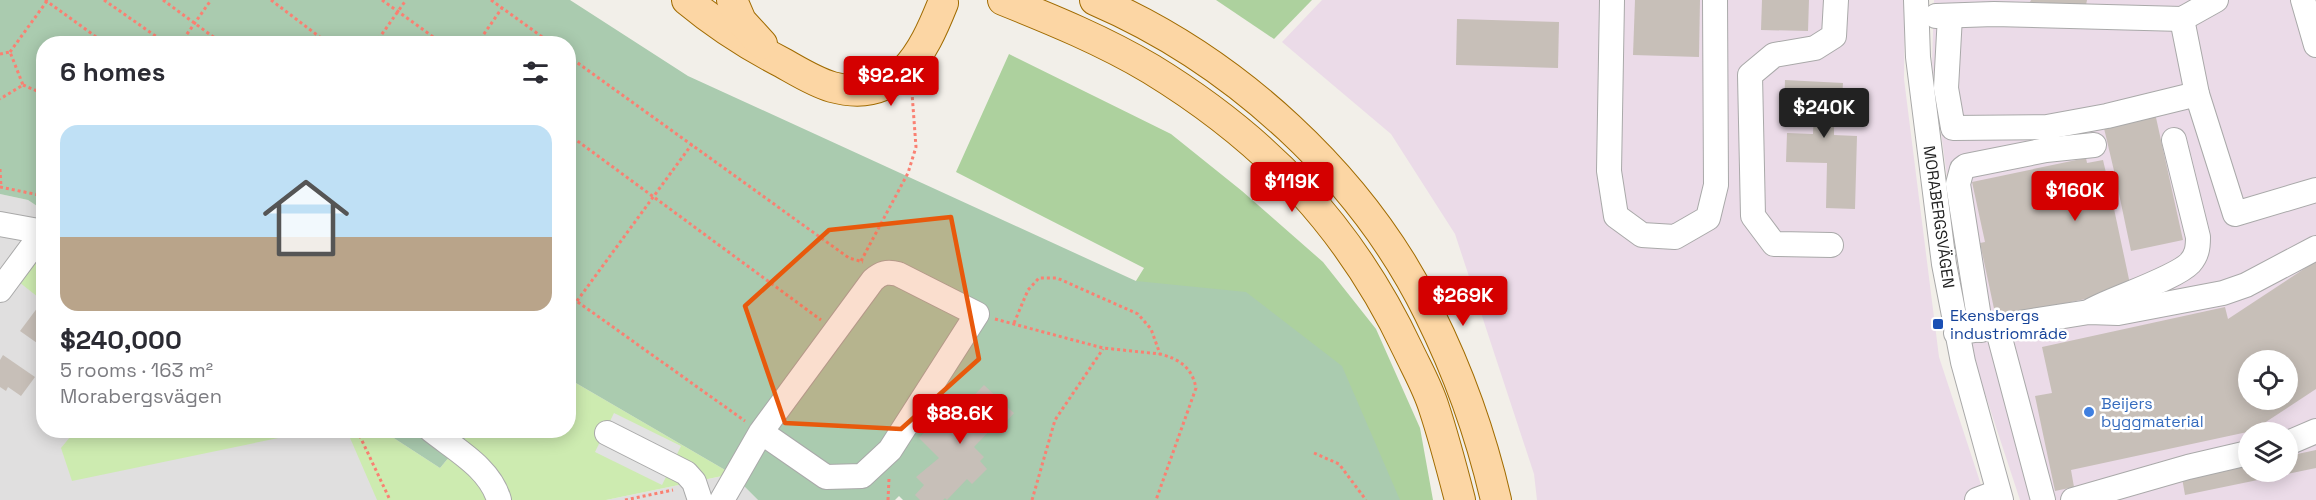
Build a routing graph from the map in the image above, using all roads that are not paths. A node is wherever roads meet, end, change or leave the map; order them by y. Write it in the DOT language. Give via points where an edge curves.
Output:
graph roads {
  1 [pos="687,0"];
  2 [pos="732,0"];
  3 [pos="1003,0"];
  4 [pos="1095,0"];
  5 [pos="1612,0"];
  6 [pos="1715,0"];
  7 [pos="1836,0"];
  8 [pos="2216,0"];
  9 [pos="2303,0"];
  10 [pos="943,3"];
  11 [pos="1916,9"];
  12 [pos="1950,16"];
  13 [pos="2182,19"];
  14 [pos="2316,45"];
  15 [pos="784,64"];
  16 [pos="2197,94"];
  17 [pos="2174,140"];
  18 [pos="2094,145"];
  19 [pos="2316,190"];
  20 [pos="0,224"];
  21 [pos="36,231"];
  22 [pos="36,241"];
  23 [pos="1831,245"];
  24 [pos="2316,248"];
  25 [pos="0,290"];
  26 [pos="2089,312"];
  27 [pos="1989,328"];
  28 [pos="1956,333"];
  29 [pos="2316,431"];
  30 [pos="760,432"];
  31 [pos="607,433"];
  32 [pos="441,438"];
  33 [pos="2298,439"];
  34 [pos="2238,455"];
  35 [pos="711,497"];
  36 [pos="1992,497"];
  37 [pos="499,500"];
  38 [pos="1460,500"];
  39 [pos="1497,500"];
  40 [pos="2043,500"];
  41 [pos="2073,500"];
  1 -- 15 [label="main road" via="729,33"];
  2 -- 15 [label="main road" via="741,21"];
  3 -- 38 [label="main road" via="1073,28 1150,68 1229,123 1302,188 1357,259 1400,333 1434,406"];
  4 -- 39 [label="main road" via="1184,47 1235,82 1317,155 1349,192 1404,267 1429,311 1467,397"];
  5 -- 6 [label="street" via="1609,171 1616,216 1642,235 1675,237 1708,218 1716,185"];
  7 -- 23 [label="street" via="1834,36 1815,48 1774,55 1750,75 1752,216 1774,244"];
  8 -- 13 [label="street"];
  9 -- 14 [label="street"];
  10 -- 15 [label="main road" via="912,64 874,88 833,87"];
  11 -- 12 [label="street"];
  11 -- 28 [label="street, MORABERGSVÄGEN" via="1918,57"];
  12 -- 13 [label="street"];
  12 -- 16 [label="street" via="1947,88 1953,128 2047,127"];
  13 -- 16 [label="street"];
  16 -- 19 [label="street" via="2235,214"];
  17 -- 26 [label="street" via="2198,250 2181,271"];
  18 -- 27 [label="street" via="2046,150 1962,169 1958,184"];
  20 -- 21 [label="street"];
  22 -- 25 [label="street"];
  24 -- 26 [label="street" via="2223,293 2118,314"];
  26 -- 27 [label="street"];
  27 -- 28 [label="street"];
  27 -- 40 [label="street"];
  28 -- 36 [label="street, MORABERGSVÄGEN"];
  29 -- 33 [label="street"];
  30 -- 30 [label="street" via="873,280 889,272 977,314 890,450 862,476 826,477"];
  30 -- 35 [label="street"];
  31 -- 35 [label="street" via="686,473"];
  32 -- 37 [label="street" via="487,476"];
  34 -- 41 [label="street"];
}
